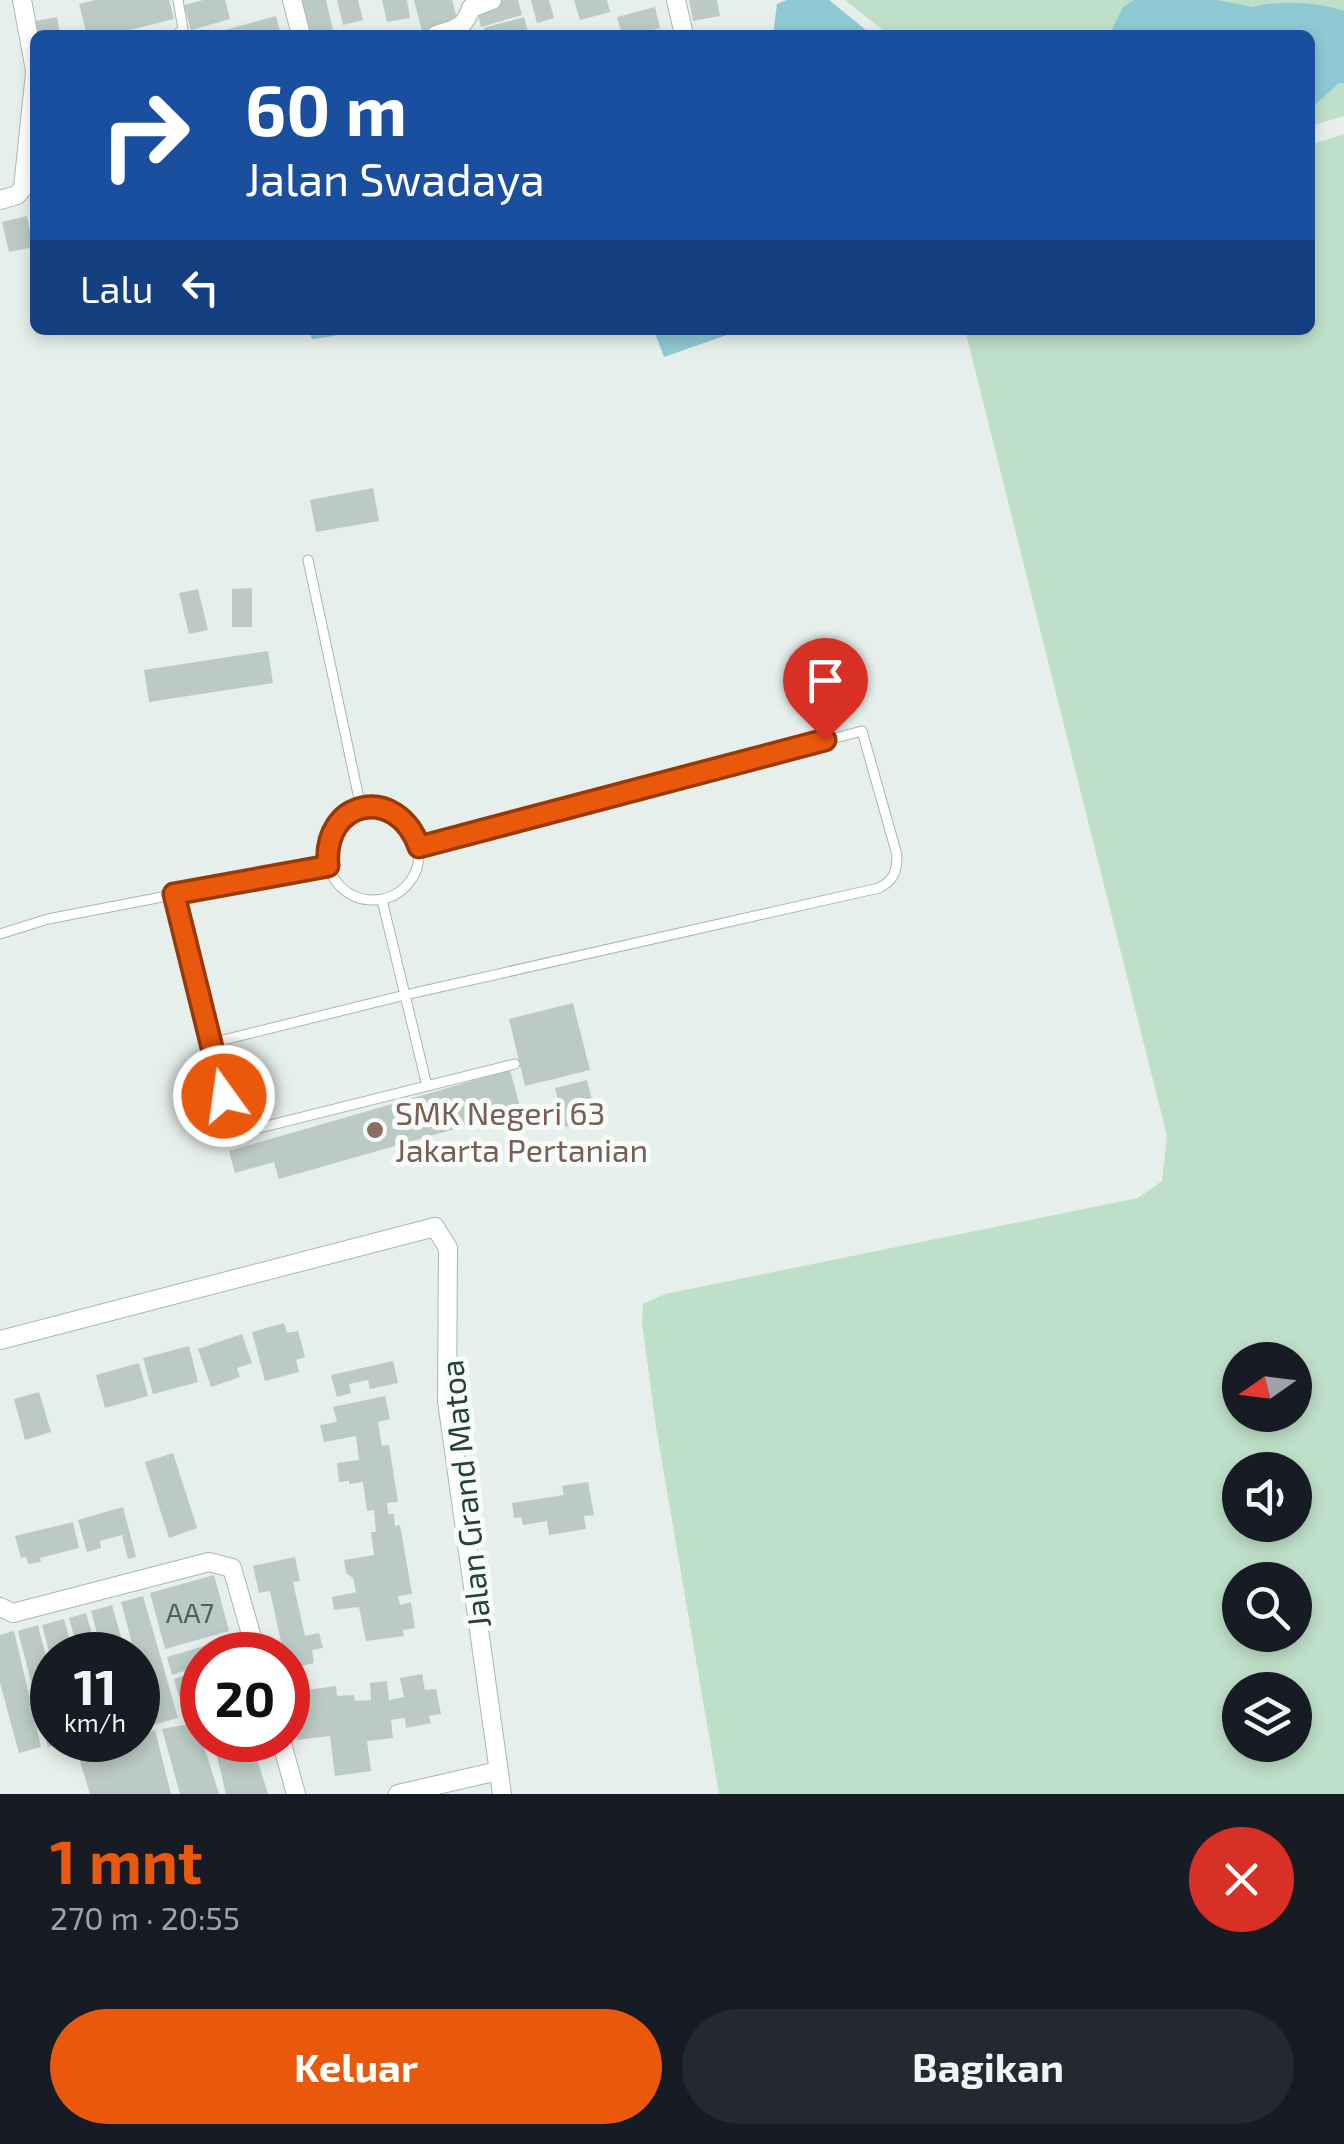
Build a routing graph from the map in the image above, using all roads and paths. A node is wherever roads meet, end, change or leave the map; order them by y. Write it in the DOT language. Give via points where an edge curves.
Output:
graph roads {
  1 [pos="22,0"];
  2 [pos="178,0"];
  3 [pos="292,0"];
  4 [pos="492,0"];
  5 [pos="676,0"];
  6 [pos="183,30"];
  7 [pos="300,30"];
  8 [pos="454,30"];
  9 [pos="683,30"];
  10 [pos="30,44"];
  11 [pos="30,120"];
  12 [pos="0,200"];
  13 [pos="308,560"];
  14 [pos="362,808"];
  15 [pos="419,847"];
  16 [pos="328,866"];
  17 [pos="174,894"];
  18 [pos="382,900"];
  19 [pos="0,934"];
  20 [pos="405,996"];
  21 [pos="211,1044"];
  22 [pos="515,1064"];
  23 [pos="427,1086"];
  24 [pos="0,1340"];
  25 [pos="0,1608"];
  26 [pos="250,1632"];
  27 [pos="287,1762"];
  28 [pos="498,1771"];
  29 [pos="296,1794"];
  30 [pos="398,1794"];
  31 [pos="502,1794"];
  1 -- 10 [label="street"];
  2 -- 6 [label="lane"];
  3 -- 7 [label="street"];
  4 -- 8 [label="street" via="470,8"];
  5 -- 9 [label="street"];
  11 -- 12 [label="street" via="23,188"];
  13 -- 14 [label="lane"];
  14 -- 15 [label="lane" via="399,815"];
  14 -- 16 [label="lane" via="332,830"];
  15 -- 18 [label="lane" via="411,880"];
  15 -- 20 [label="lane" via="862,731 897,870 879,888"];
  16 -- 17 [label="lane"];
  16 -- 18 [label="lane" via="348,894"];
  17 -- 19 [label="lane"];
  17 -- 21 [label="lane"];
  18 -- 20 [label="lane"];
  20 -- 21 [label="lane"];
  20 -- 23 [label="lane"];
  21 -- 23 [label="lane" via="237,1131"];
  22 -- 23 [label="lane"];
  24 -- 28 [label="street, Jalan Grand Matoa" via="435,1226 448,1248 447,1400"];
  25 -- 26 [label="street" via="13,1613 209,1562 232,1568"];
  27 -- 29 [label="street"];
  28 -- 30 [label="street"];
  28 -- 31 [label="street, Jalan Grand Matoa"];
}
